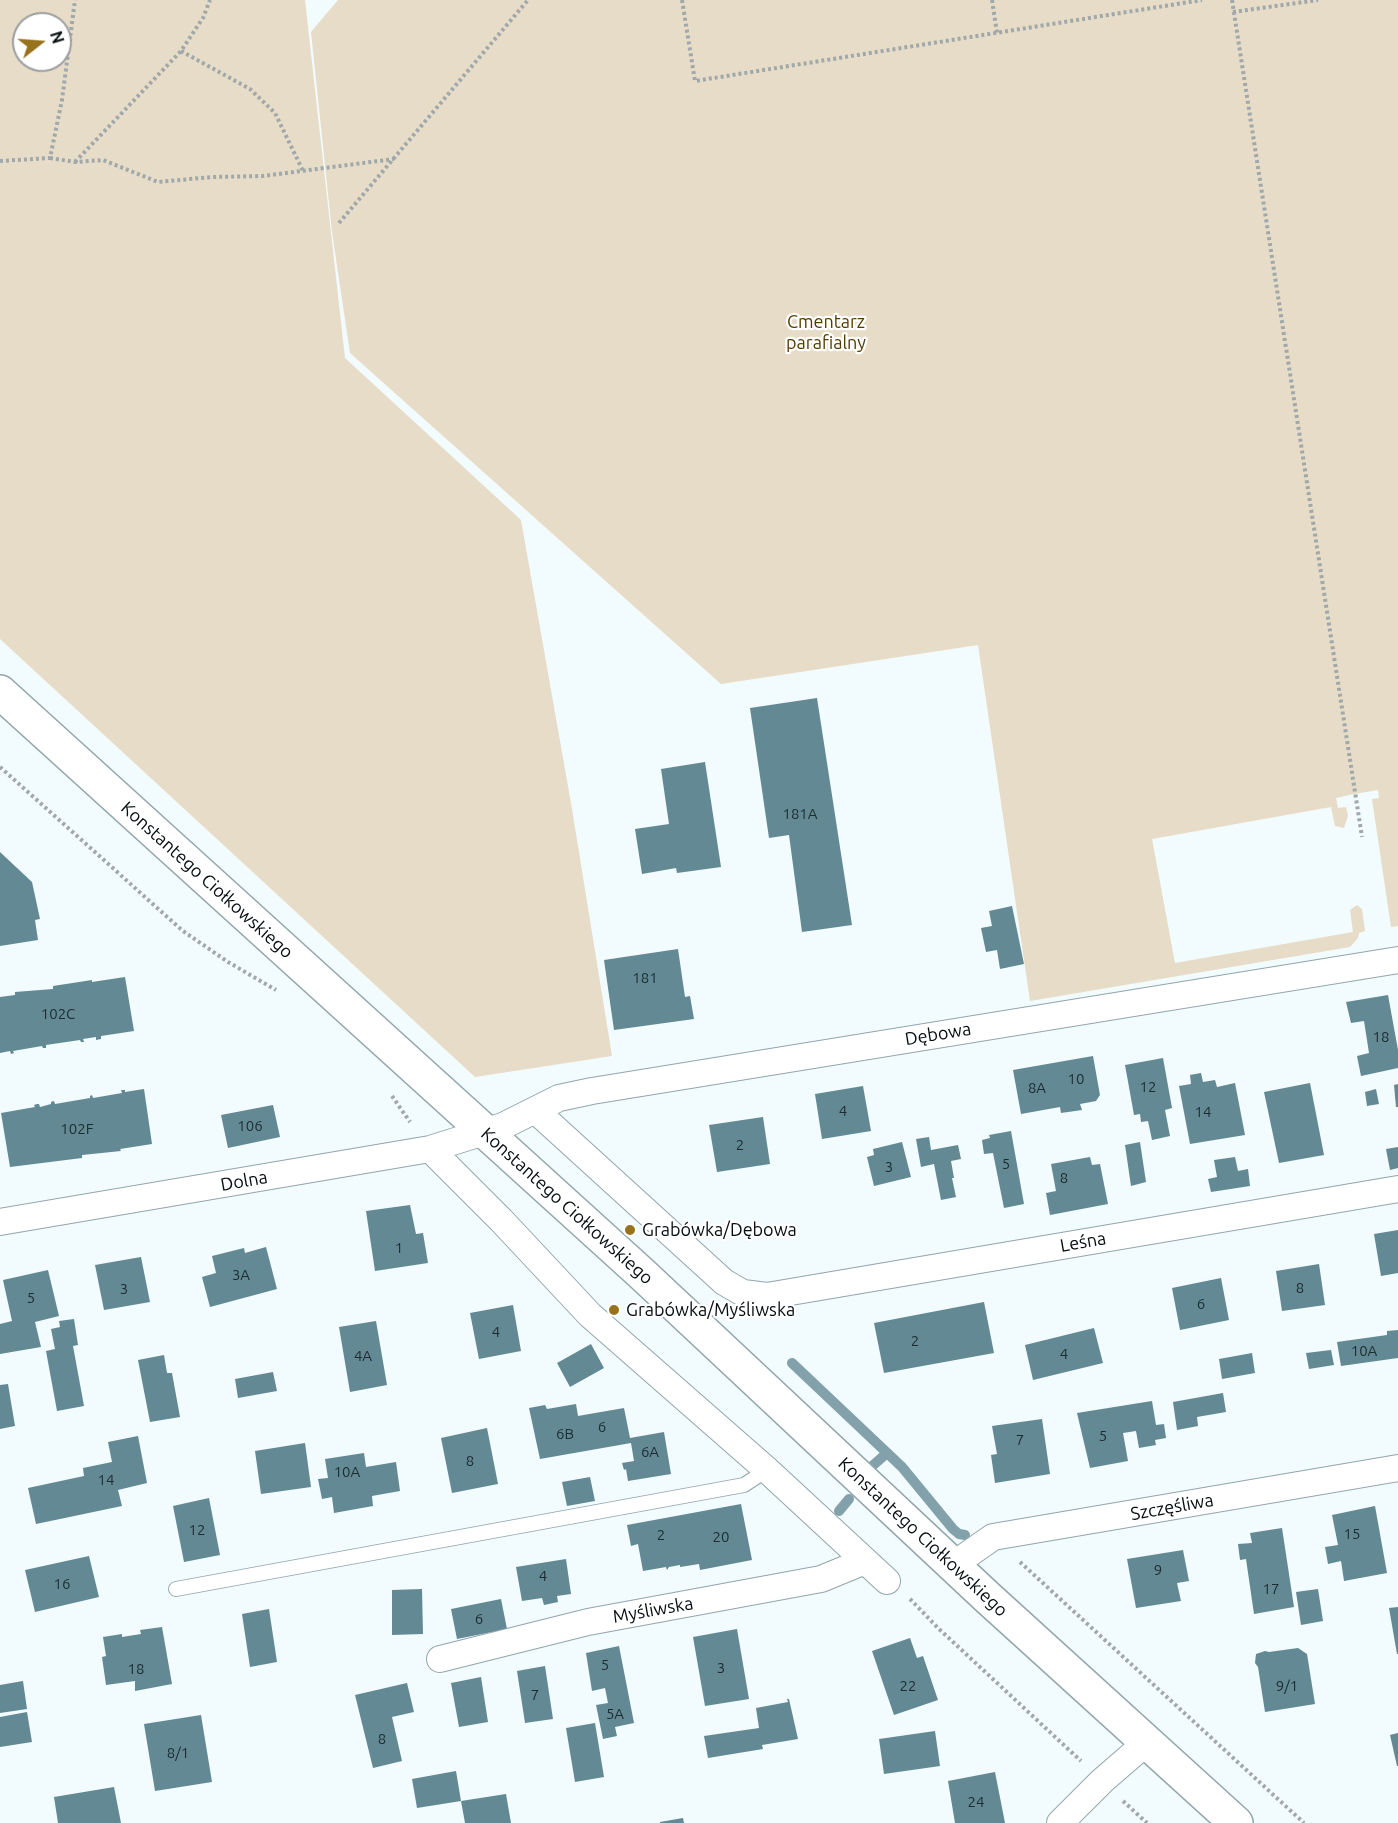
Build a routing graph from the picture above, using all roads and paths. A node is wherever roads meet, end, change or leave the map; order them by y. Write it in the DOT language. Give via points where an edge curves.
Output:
graph roads {
  1 [pos="75,0"];
  2 [pos="210,0"];
  3 [pos="528,0"];
  4 [pos="682,0"];
  5 [pos="992,0"];
  6 [pos="1202,0"];
  7 [pos="1232,0"];
  8 [pos="1318,0"];
  9 [pos="1233,12"];
  10 [pos="997,33"];
  11 [pos="181,51"];
  12 [pos="50,158"];
  13 [pos="394,159"];
  14 [pos="0,161"];
  15 [pos="75,162"];
  16 [pos="303,171"];
  17 [pos="339,223"];
  18 [pos="0,692"];
  19 [pos="0,766"];
  20 [pos="1362,837"];
  21 [pos="1398,960"];
  22 [pos="283,996"];
  23 [pos="386,1088"];
  24 [pos="536,1111"];
  25 [pos="486,1133"];
  26 [pos="430,1149"];
  27 [pos="1398,1189"];
  28 [pos="0,1222"];
  29 [pos="1398,1468"];
  30 [pos="767,1470"];
  31 [pos="865,1561"];
  32 [pos="953,1565"];
  33 [pos="887,1581"];
  34 [pos="1047,1586"];
  35 [pos="176,1589"];
  36 [pos="440,1659"];
  37 [pos="1147,1742"];
  38 [pos="1102,1781"];
  39 [pos="1060,1823"];
  40 [pos="1147,1823"];
  41 [pos="1236,1823"];
  42 [pos="1304,1823"];
  1 -- 12 [label="path"];
  2 -- 11 [label="path"];
  3 -- 13 [label="path"];
  4 -- 10 [label="path" via="695,81"];
  5 -- 10 [label="path"];
  6 -- 10 [label="path"];
  7 -- 9 [label="path"];
  8 -- 9 [label="path"];
  9 -- 20 [label="path"];
  11 -- 15 [label="path"];
  11 -- 16 [label="path" via="250,89 275,113"];
  12 -- 14 [label="path"];
  12 -- 15 [label="path"];
  13 -- 16 [label="path"];
  13 -- 17 [label="path"];
  15 -- 16 [label="path" via="103,160 158,182"];
  18 -- 25 [label="street, Konstantego Ciołkowskiego"];
  19 -- 22 [label="path" via="183,931"];
  21 -- 24 [label="street, Dębowa" via="592,1091 559,1098"];
  23 -- 26 [label="path"];
  24 -- 25 [label="street, Dębowa"];
  24 -- 27 [label="street, Leśna" via="724,1282 743,1293 767,1296"];
  25 -- 26 [label="street, Dolna"];
  25 -- 32 [label="street, Konstantego Ciołkowskiego"];
  26 -- 28 [label="street, Dolna"];
  26 -- 30 [label="street" via="590,1316"];
  29 -- 32 [label="street, Szczęśliwa" via="993,1537"];
  30 -- 31 [label="street"];
  30 -- 35 [label="lane" via="744,1485"];
  31 -- 33 [label="street"];
  31 -- 36 [label="street, Myśliwska" via="821,1579 588,1622"];
  32 -- 37 [label="street, Konstantego Ciołkowskiego"];
  33 -- 38 [label="path"];
  34 -- 42 [label="path"];
  37 -- 38 [label="street"];
  37 -- 41 [label="street, Konstantego Ciołkowskiego"];
  38 -- 39 [label="street"];
  38 -- 40 [label="path"];
}
